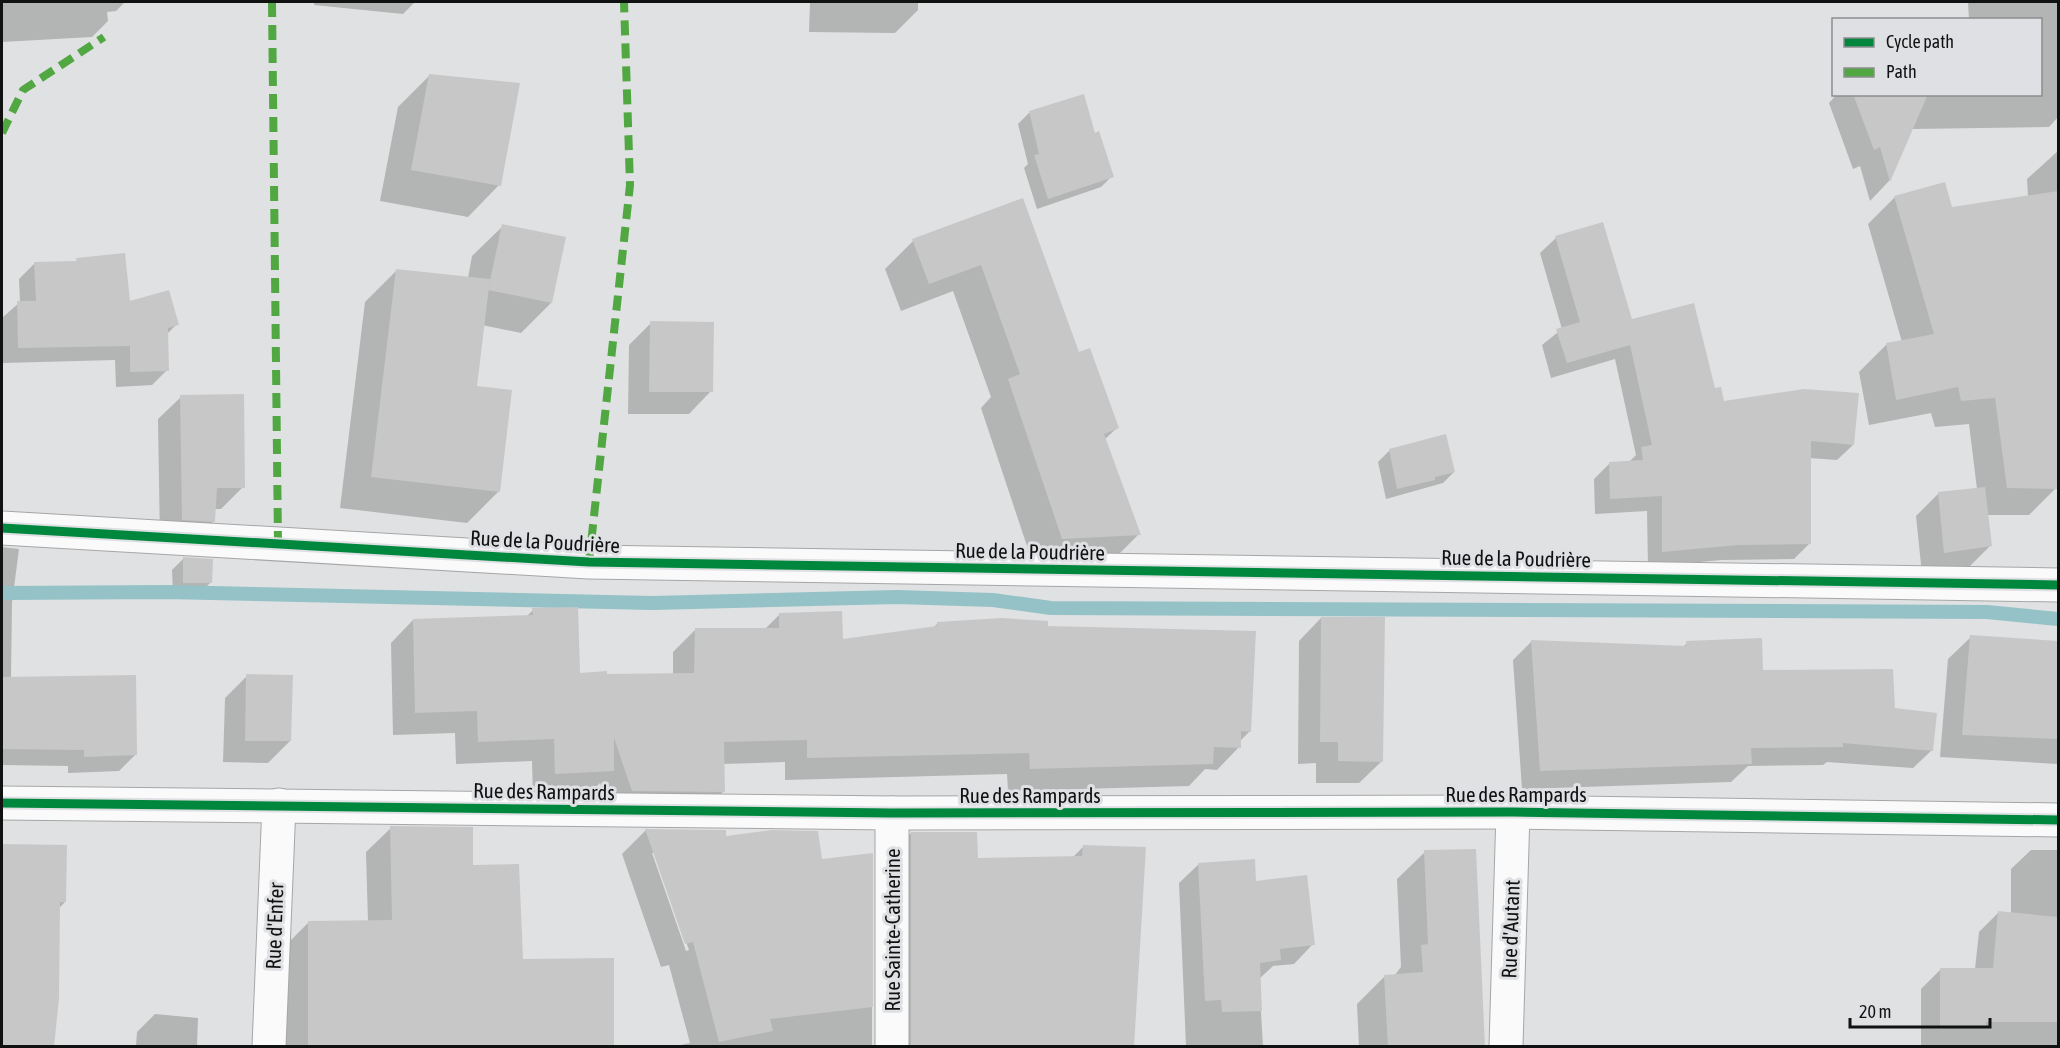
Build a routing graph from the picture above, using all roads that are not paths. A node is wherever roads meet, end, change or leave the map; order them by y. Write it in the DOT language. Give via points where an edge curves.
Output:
graph roads {
  1 [pos="2,528"];
  2 [pos="2058,585"];
  3 [pos="2,803"];
  4 [pos="279,805"];
  5 [pos="1513,812"];
  6 [pos="892,813"];
  7 [pos="2058,820"];
  8 [pos="269,1047"];
  9 [pos="892,1047"];
  10 [pos="1506,1047"];
  1 -- 2 [label="street, Rue de la Poudrière" via="589,562"];
  3 -- 4 [label="street, Rue des Rampards"];
  4 -- 6 [label="street, Rue des Rampards"];
  4 -- 8 [label="street, Rue d'Enfer"];
  5 -- 6 [label="street, Rue des Rampards"];
  5 -- 7 [label="street, Rue des Rampards"];
  5 -- 10 [label="street, Rue d'Autant"];
  6 -- 9 [label="street, Rue Sainte-Catherine"];
}
